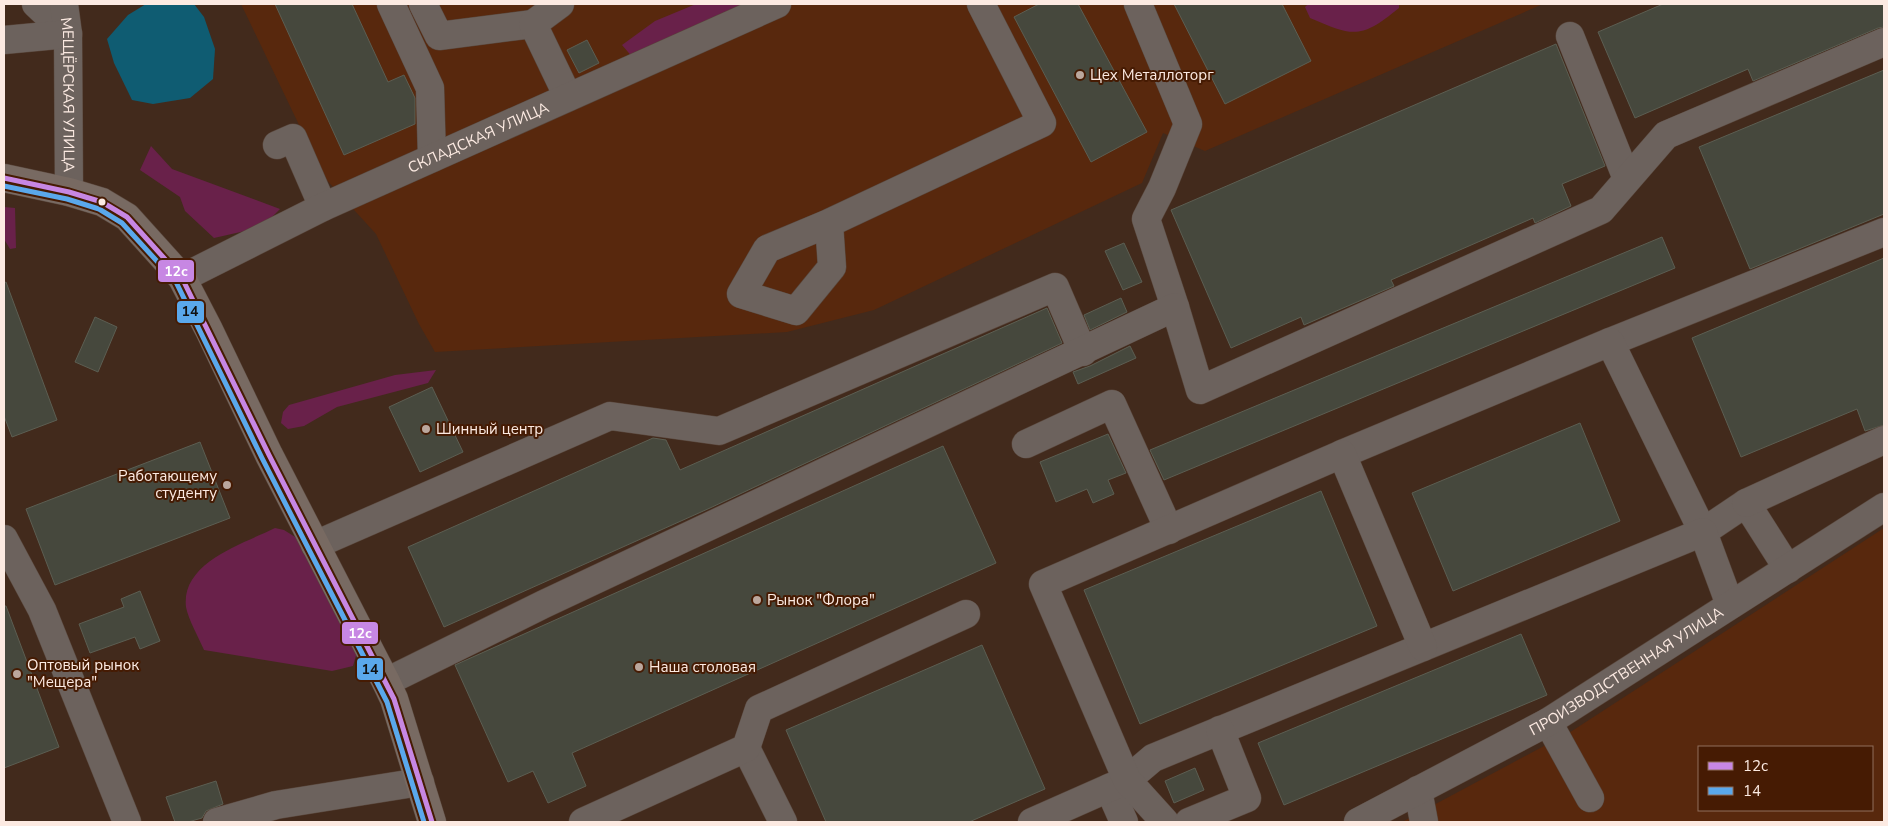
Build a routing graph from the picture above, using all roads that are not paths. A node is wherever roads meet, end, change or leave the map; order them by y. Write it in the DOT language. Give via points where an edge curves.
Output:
graph roads {
  1 [pos="36,4"];
  2 [pos="64,4"];
  3 [pos="391,4"];
  4 [pos="423,4"];
  5 [pos="560,4"];
  6 [pos="777,4"];
  7 [pos="981,4"];
  8 [pos="1138,4"];
  9 [pos="533,24"];
  10 [pos="68,34"];
  11 [pos="1570,36"];
  12 [pos="4,40"];
  13 [pos="1884,42"];
  14 [pos="568,97"];
  15 [pos="277,145"];
  16 [pos="432,158"];
  17 [pos="4,178"];
  18 [pos="1628,179"];
  19 [pos="69,192"];
  20 [pos="323,207"];
  21 [pos="829,223"];
  22 [pos="1884,232"];
  23 [pos="182,278"];
  24 [pos="1175,307"];
  25 [pos="1610,342"];
  26 [pos="1083,352"];
  27 [pos="1884,440"];
  28 [pos="1026,444"];
  29 [pos="1342,454"];
  30 [pos="1746,503"];
  31 [pos="1884,507"];
  32 [pos="1169,530"];
  33 [pos="1703,532"];
  34 [pos="4,539"];
  35 [pos="316,545"];
  36 [pos="1788,569"];
  37 [pos="1730,606"];
  38 [pos="966,614"];
  39 [pos="1423,647"];
  40 [pos="386,682"];
  41 [pos="1548,722"];
  42 [pos="1220,730"];
  43 [pos="746,748"];
  44 [pos="420,782"];
  45 [pos="1118,784"];
  46 [pos="1418,790"];
  47 [pos="1590,798"];
  48 [pos="127,822"];
  49 [pos="217,822"];
  50 [pos="432,822"];
  51 [pos="583,822"];
  52 [pos="783,822"];
  53 [pos="1032,822"];
  54 [pos="1124,822"];
  55 [pos="1165,822"];
  56 [pos="1189,822"];
  57 [pos="1358,822"];
  58 [pos="1424,822"];
  1 -- 10 [label="street"];
  2 -- 10 [label="street, МЕЩЁРСКАЯ УЛИЦА"];
  3 -- 16 [label="street" via="430,88"];
  4 -- 9 [label="street" via="439,36"];
  5 -- 9 [label="street"];
  6 -- 14 [label="street, СКЛАДСКАЯ УЛИЦА"];
  7 -- 21 [label="street" via="1042,123"];
  8 -- 24 [label="street" via="1188,124 1146,219"];
  9 -- 14 [label="street"];
  10 -- 12 [label="street"];
  10 -- 19 [label="street, МЕЩЁРСКАЯ УЛИЦА"];
  11 -- 18 [label="street"];
  13 -- 18 [label="street" via="1666,135"];
  14 -- 16 [label="street, СКЛАДСКАЯ УЛИЦА"];
  15 -- 20 [label="street" via="293,138"];
  16 -- 20 [label="street, СКЛАДСКАЯ УЛИЦА"];
  17 -- 19 [label="main road"];
  18 -- 24 [label="street" via="1601,210 1200,390"];
  19 -- 23 [label="main road, МЕЩЁРСКАЯ УЛИЦА" via="102,202 127,217"];
  20 -- 23 [label="street, СКЛАДСКАЯ УЛИЦА"];
  22 -- 25 [label="street"];
  23 -- 35 [label="main road, МЕЩЁРСКАЯ УЛИЦА"];
  24 -- 26 [label="street"];
  25 -- 29 [label="street"];
  25 -- 33 [label="street"];
  26 -- 35 [label="street" via="1055,287 719,431 610,416"];
  26 -- 40 [label="street" via="544,604"];
  27 -- 30 [label="street"];
  28 -- 32 [label="street" via="1112,404"];
  29 -- 32 [label="street"];
  29 -- 39 [label="street"];
  30 -- 33 [label="street"];
  30 -- 36 [label="street"];
  31 -- 36 [label="street, ПРОИЗВОДСТВЕННАЯ УЛИЦА"];
  32 -- 45 [label="street" via="1043,584"];
  33 -- 37 [label="street"];
  33 -- 39 [label="street"];
  34 -- 48 [label="street" via="42,610"];
  35 -- 40 [label="main road, МЕЩЁРСКАЯ УЛИЦА"];
  36 -- 37 [label="street, ПРОИЗВОДСТВЕННАЯ УЛИЦА"];
  37 -- 41 [label="street, ПРОИЗВОДСТВЕННАЯ УЛИЦА"];
  38 -- 43 [label="street" via="759,709"];
  39 -- 42 [label="street"];
  40 -- 44 [label="main road, МЕЩЁРСКАЯ УЛИЦА"];
  41 -- 46 [label="street, ПРОИЗВОДСТВЕННАЯ УЛИЦА"];
  41 -- 47 [label="street"];
  42 -- 45 [label="street" via="1153,758"];
  42 -- 56 [label="street" via="1247,798"];
  43 -- 51 [label="street"];
  43 -- 52 [label="street"];
  44 -- 49 [label="street" via="276,805"];
  44 -- 50 [label="main road, МЕЩЁРСКАЯ УЛИЦА"];
  45 -- 53 [label="street"];
  45 -- 54 [label="street"];
  45 -- 55 [label="street"];
  46 -- 57 [label="street, ПРОИЗВОДСТВЕННАЯ УЛИЦА"];
  46 -- 58 [label="street"];
}
